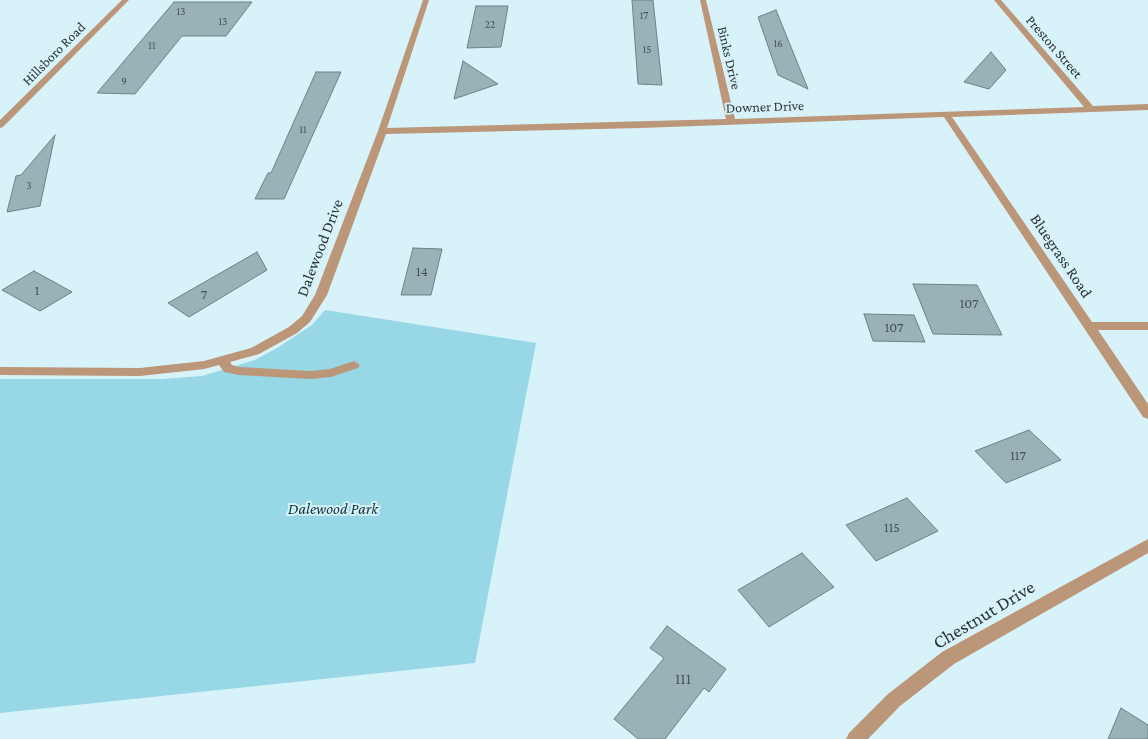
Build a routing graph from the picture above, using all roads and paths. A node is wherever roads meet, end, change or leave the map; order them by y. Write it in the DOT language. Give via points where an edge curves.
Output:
graph roads {
  1 [pos="126,0"];
  2 [pos="426,0"];
  3 [pos="703,0"];
  4 [pos="998,0"];
  5 [pos="1148,107"];
  6 [pos="1091,109"];
  7 [pos="947,115"];
  8 [pos="730,122"];
  9 [pos="0,126"];
  10 [pos="382,131"];
  11 [pos="1089,326"];
  12 [pos="1148,326"];
  13 [pos="222,361"];
  14 [pos="354,365"];
  15 [pos="0,372"];
  16 [pos="1148,414"];
  17 [pos="1148,545"];
  18 [pos="855,739"];
  1 -- 9 [label="street, Hillsboro Road"];
  2 -- 10 [label="street, Dalewood Drive"];
  3 -- 8 [label="street, Binks Drive"];
  4 -- 6 [label="street, Preston Street"];
  5 -- 6 [label="street, Downer Drive"];
  6 -- 7 [label="street, Downer Drive"];
  7 -- 8 [label="street, Downer Drive"];
  7 -- 11 [label="street, Bluegrass Road"];
  8 -- 10 [label="street, Downer Drive"];
  10 -- 13 [label="street, Dalewood Drive" via="316,306 306,320 274,342"];
  11 -- 12 [label="street"];
  11 -- 16 [label="street, Bluegrass Road"];
  13 -- 14 [label="street" via="228,369 239,371 311,375 331,373"];
  13 -- 15 [label="street, Dalewood Drive" via="140,372"];
  17 -- 18 [label="street, Chestnut Drive" via="948,658 894,700"];
}
